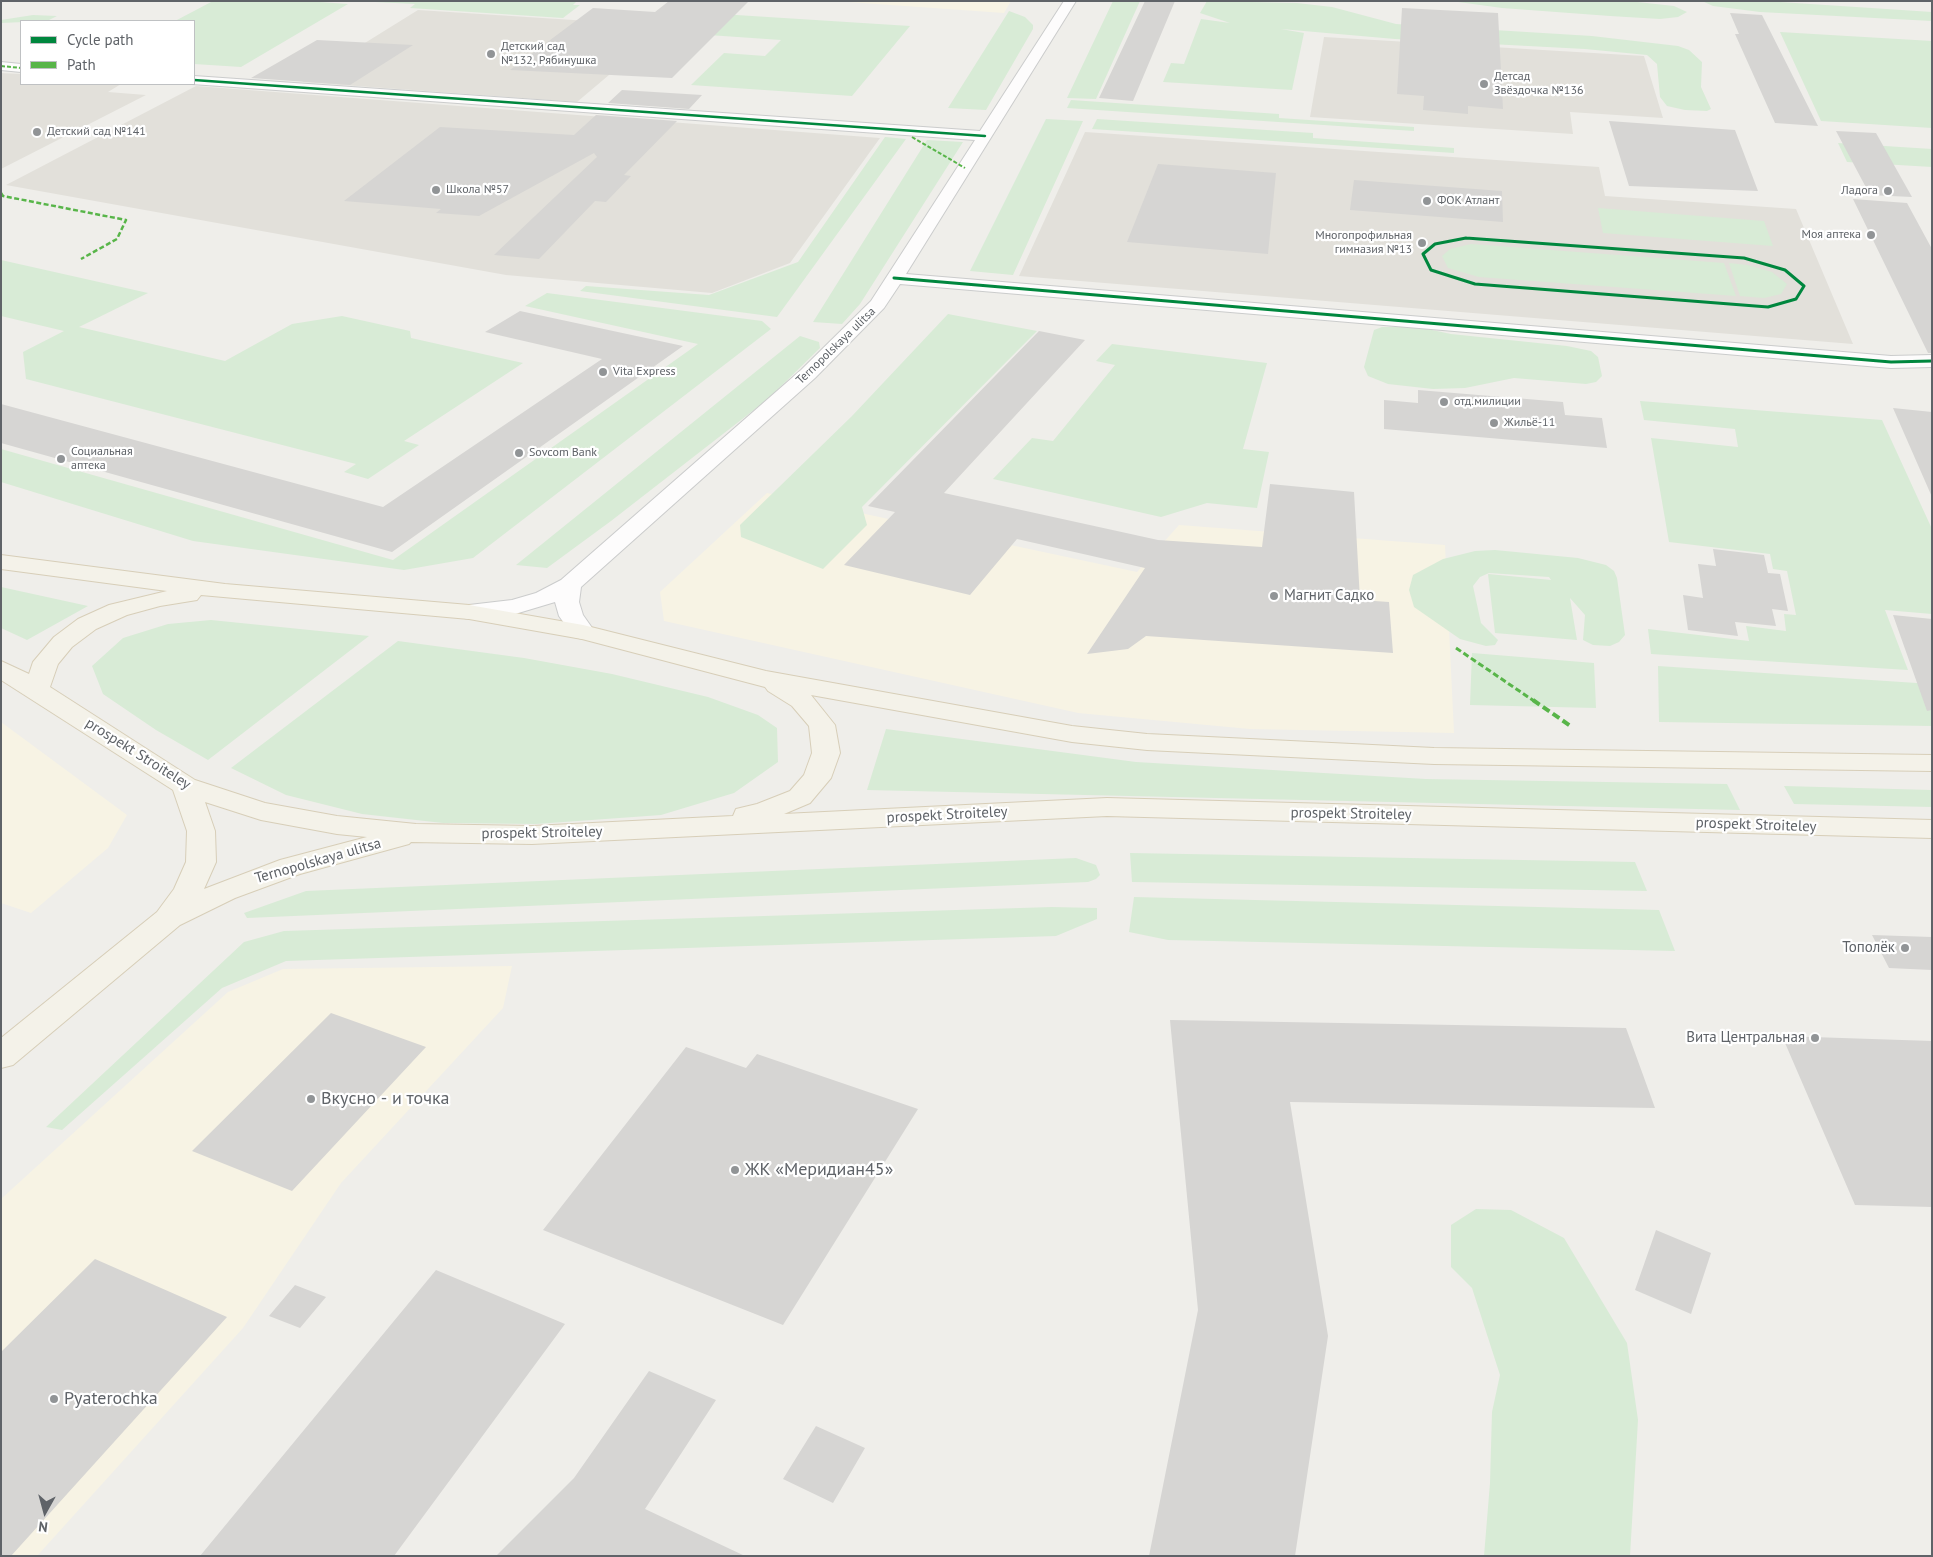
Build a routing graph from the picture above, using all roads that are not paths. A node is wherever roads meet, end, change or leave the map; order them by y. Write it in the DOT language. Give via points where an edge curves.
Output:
graph roads {
  1 [pos="1070,1"];
  2 [pos="1,66"];
  3 [pos="20,68"];
  4 [pos="195,80"];
  5 [pos="984,136"];
  6 [pos="894,278"];
  7 [pos="1932,360"];
  8 [pos="1,562"];
  9 [pos="569,585"];
  10 [pos="225,591"];
  11 [pos="469,612"];
  12 [pos="583,632"];
  13 [pos="1,669"];
  14 [pos="765,679"];
  15 [pos="36,689"];
  16 [pos="1932,763"];
  17 [pos="185,786"];
  18 [pos="674,829"];
  19 [pos="1932,829"];
  20 [pos="416,834"];
  21 [pos="168,919"];
  22 [pos="1,1056"];
  1 -- 5 [label="street, Ternopolskaya ulitsa"];
  2 -- 3 [label="street"];
  4 -- 5 [label="street"];
  5 -- 6 [label="street, Ternopolskaya ulitsa"];
  6 -- 7 [label="street" via="1881,361"];
  6 -- 9 [label="street, Ternopolskaya ulitsa" via="878,304 808,374"];
  8 -- 10 [label="main road"];
  9 -- 11 [label="street, Ternopolskaya ulitsa" via="544,598 515,607"];
  9 -- 12 [label="street" via="567,602 571,616"];
  10 -- 11 [label="main road"];
  10 -- 15 [label="main road" via="158,599 118,610 87,624 63,642 46,662"];
  11 -- 12 [label="main road"];
  12 -- 14 [label="main road"];
  13 -- 15 [label="main road, prospekt Stroiteley"];
  14 -- 16 [label="main road" via="1010,724 1147,742 1434,756"];
  14 -- 18 [label="main road" via="801,700 822,725 826,753 817,778 800,797 763,812"];
  15 -- 17 [label="main road, prospekt Stroiteley"];
  17 -- 20 [label="main road, prospekt Stroiteley" via="261,811 336,825"];
  17 -- 21 [label="main road, Ternopolskaya ulitsa" via="201,831 201,862 188,892"];
  18 -- 19 [label="main road, prospekt Stroiteley" via="1107,807"];
  18 -- 20 [label="main road, prospekt Stroiteley" via="532,835"];
  20 -- 21 [label="main road, Ternopolskaya ulitsa" via="290,867 225,891"];
  21 -- 22 [label="main road, Ternopolskaya ulitsa"];
}
